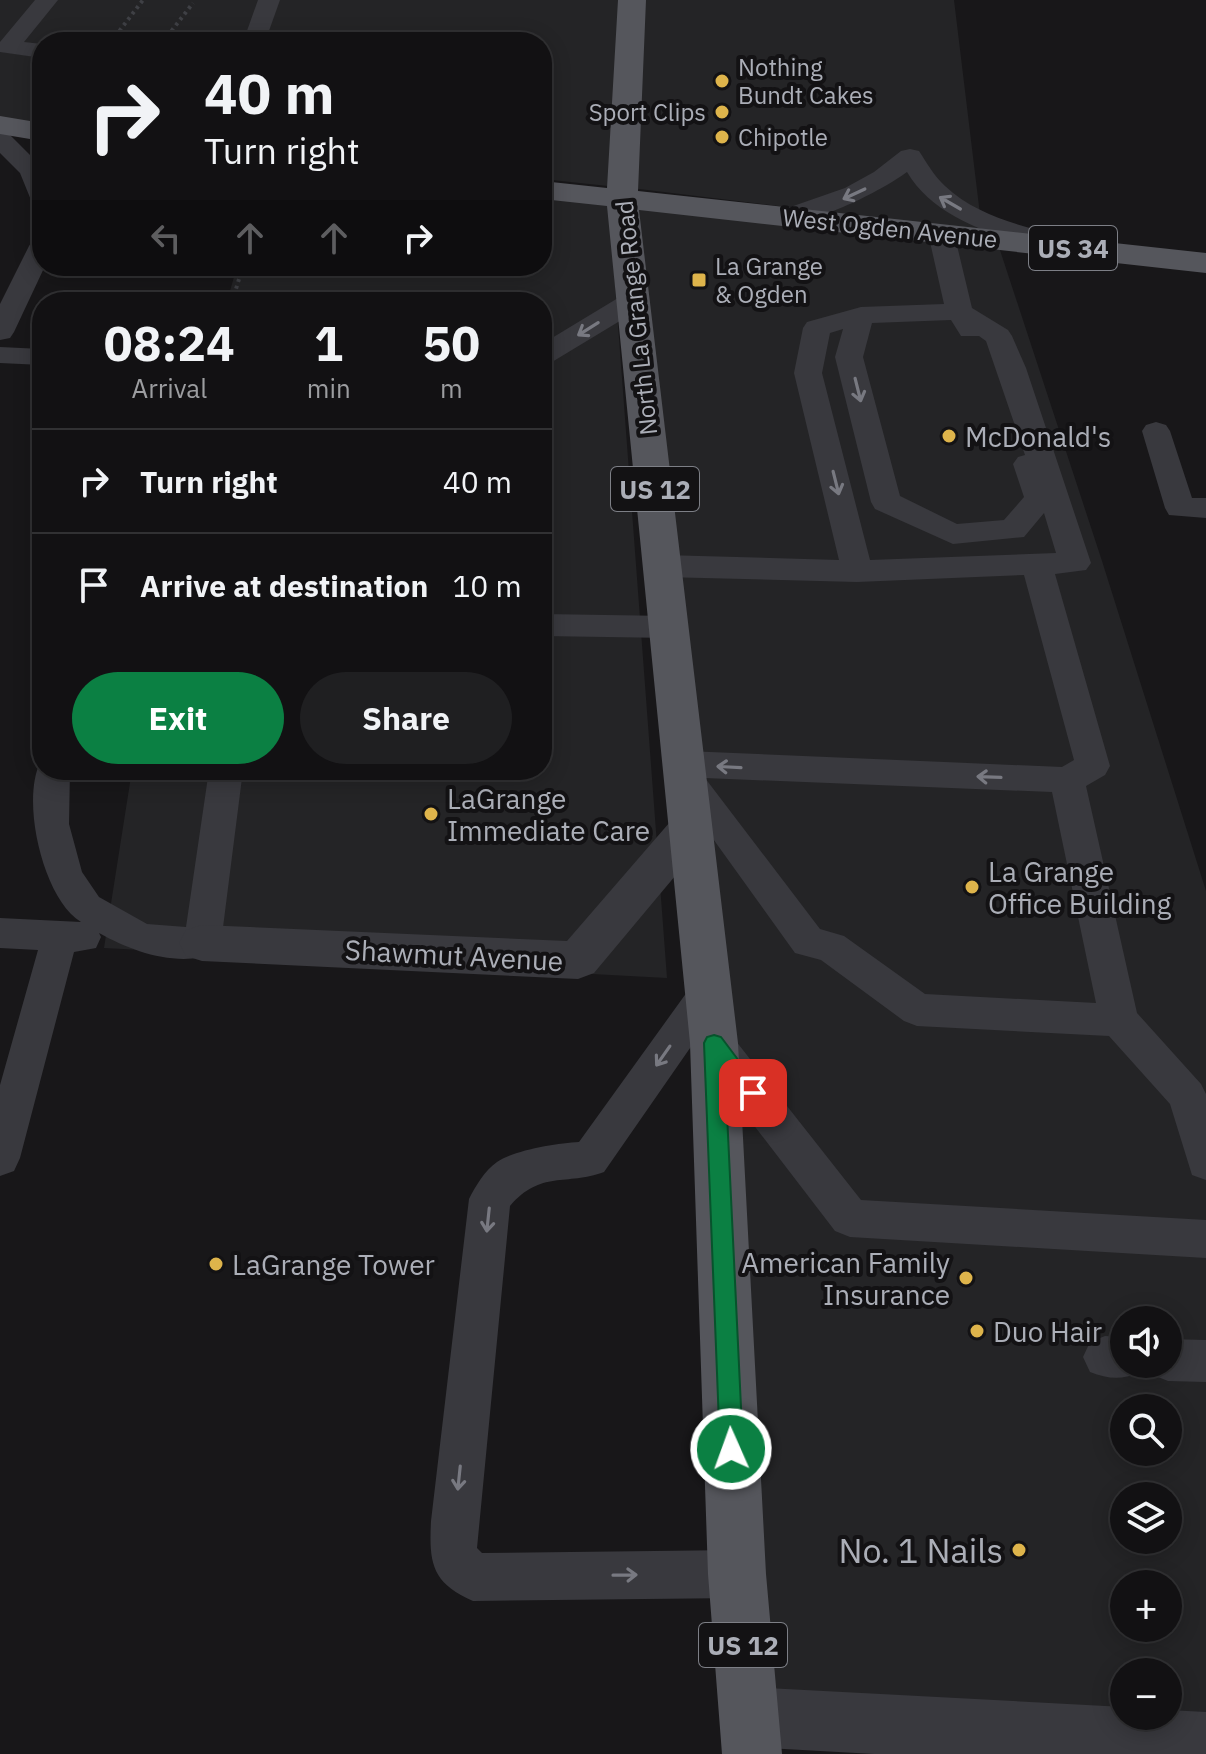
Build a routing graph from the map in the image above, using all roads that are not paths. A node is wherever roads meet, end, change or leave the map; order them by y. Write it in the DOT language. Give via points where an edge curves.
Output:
graph roads {
  1 [pos="47,0"];
  2 [pos="269,0"];
  3 [pos="632,0"];
  4 [pos="258,32"];
  5 [pos="32,50"];
  6 [pos="0,125"];
  7 [pos="32,130"];
  8 [pos="0,139"];
  9 [pos="32,171"];
  10 [pos="552,191"];
  11 [pos="622,199"];
  12 [pos="788,216"];
  13 [pos="941,233"];
  14 [pos="1076,249"];
  15 [pos="1206,263"];
  16 [pos="32,267"];
  17 [pos="633,301"];
  18 [pos="959,312"];
  19 [pos="861,315"];
  20 [pos="0,336"];
  21 [pos="552,350"];
  22 [pos="32,352"];
  23 [pos="1156,431"];
  24 [pos="1206,508"];
  25 [pos="663,566"];
  26 [pos="1037,566"];
  27 [pos="857,571"];
  28 [pos="552,625"];
  29 [pos="670,627"];
  30 [pos="686,772"];
  31 [pos="53,780"];
  32 [pos="225,780"];
  33 [pos="1067,780"];
  34 [pos="691,827"];
  35 [pos="0,933"];
  36 [pos="60,936"];
  37 [pos="141,939"];
  38 [pos="202,943"];
  39 [pos="708,992"];
  40 [pos="1119,1020"];
  41 [pos="714,1043"];
  42 [pos="0,1158"];
  43 [pos="1206,1162"];
  44 [pos="1206,1239"];
  45 [pos="1182,1360"];
  46 [pos="1206,1361"];
  47 [pos="737,1574"];
  48 [pos="751,1736"];
  49 [pos="1206,1742"];
  1 -- 5 [label="lane" via="8,47"];
  2 -- 4 [label="lane"];
  3 -- 11 [label="main road, North La Grange Road / US 12"];
  6 -- 7 [label="main road"];
  8 -- 9 [label="lane"];
  10 -- 11 [label="main road, US 34"];
  11 -- 12 [label="main road, West Ogden Avenue / US 34"];
  11 -- 17 [label="main road, North La Grange Road / US 12"];
  12 -- 13 [label="main road, West Ogden Avenue / US 34"];
  14 -- 12 [label="lane, one-way" via="1000,226 942,199 926,185 910,156 871,186"];
  13 -- 14 [label="main road, West Ogden Avenue / US 34"];
  13 -- 18 [label="lane"];
  14 -- 15 [label="main road, West Ogden Avenue / US 34"];
  16 -- 20 [label="lane"];
  17 -- 21 [label="lane, one-way"];
  17 -- 25 [label="main road, North La Grange Road / US 12"];
  18 -- 19 [label="lane"];
  19 -- 18 [label="lane, one-way" via="849,357 886,502 953,534 1013,530 1039,498 999,371"];
  18 -- 26 [label="lane" via="998,336 1075,563"];
  19 -- 27 [label="lane, one-way" via="817,328 808,373"];
  20 -- 22 [label="lane"];
  23 -- 24 [label="lane" via="1180,508"];
  25 -- 27 [label="lane"];
  25 -- 29 [label="main road, North La Grange Road / US 12"];
  26 -- 27 [label="lane"];
  26 -- 33 [label="lane" via="1093,766"];
  28 -- 29 [label="lane"];
  29 -- 30 [label="main road, North La Grange Road / US 12"];
  33 -- 30 [label="lane, one-way"];
  30 -- 34 [label="main road, US 12"];
  30 -- 40 [label="lane" via="808,942 831,947 917,1010"];
  31 -- 37 [label="lane" via="51,824 65,876 86,907"];
  32 -- 38 [label="lane"];
  33 -- 40 [label="lane"];
  34 -- 38 [label="street, Shawmut Avenue" via="578,960"];
  34 -- 39 [label="main road, US 12"];
  35 -- 36 [label="lane"];
  36 -- 37 [label="lane"];
  36 -- 42 [label="lane"];
  37 -- 38 [label="lane"];
  39 -- 41 [label="main road, US 12"];
  39 -- 47 [label="lane, one-way" via="590,1159 556,1161 511,1175 490,1199 453,1558 473,1577"];
  40 -- 43 [label="lane" via="1187,1096"];
  41 -- 44 [label="lane" via="850,1218"];
  41 -- 47 [label="main road, US 12"];
  45 -- 46 [label="lane"];
  47 -- 48 [label="main road, US 12"];
  48 -- 49 [label="street"];
}
